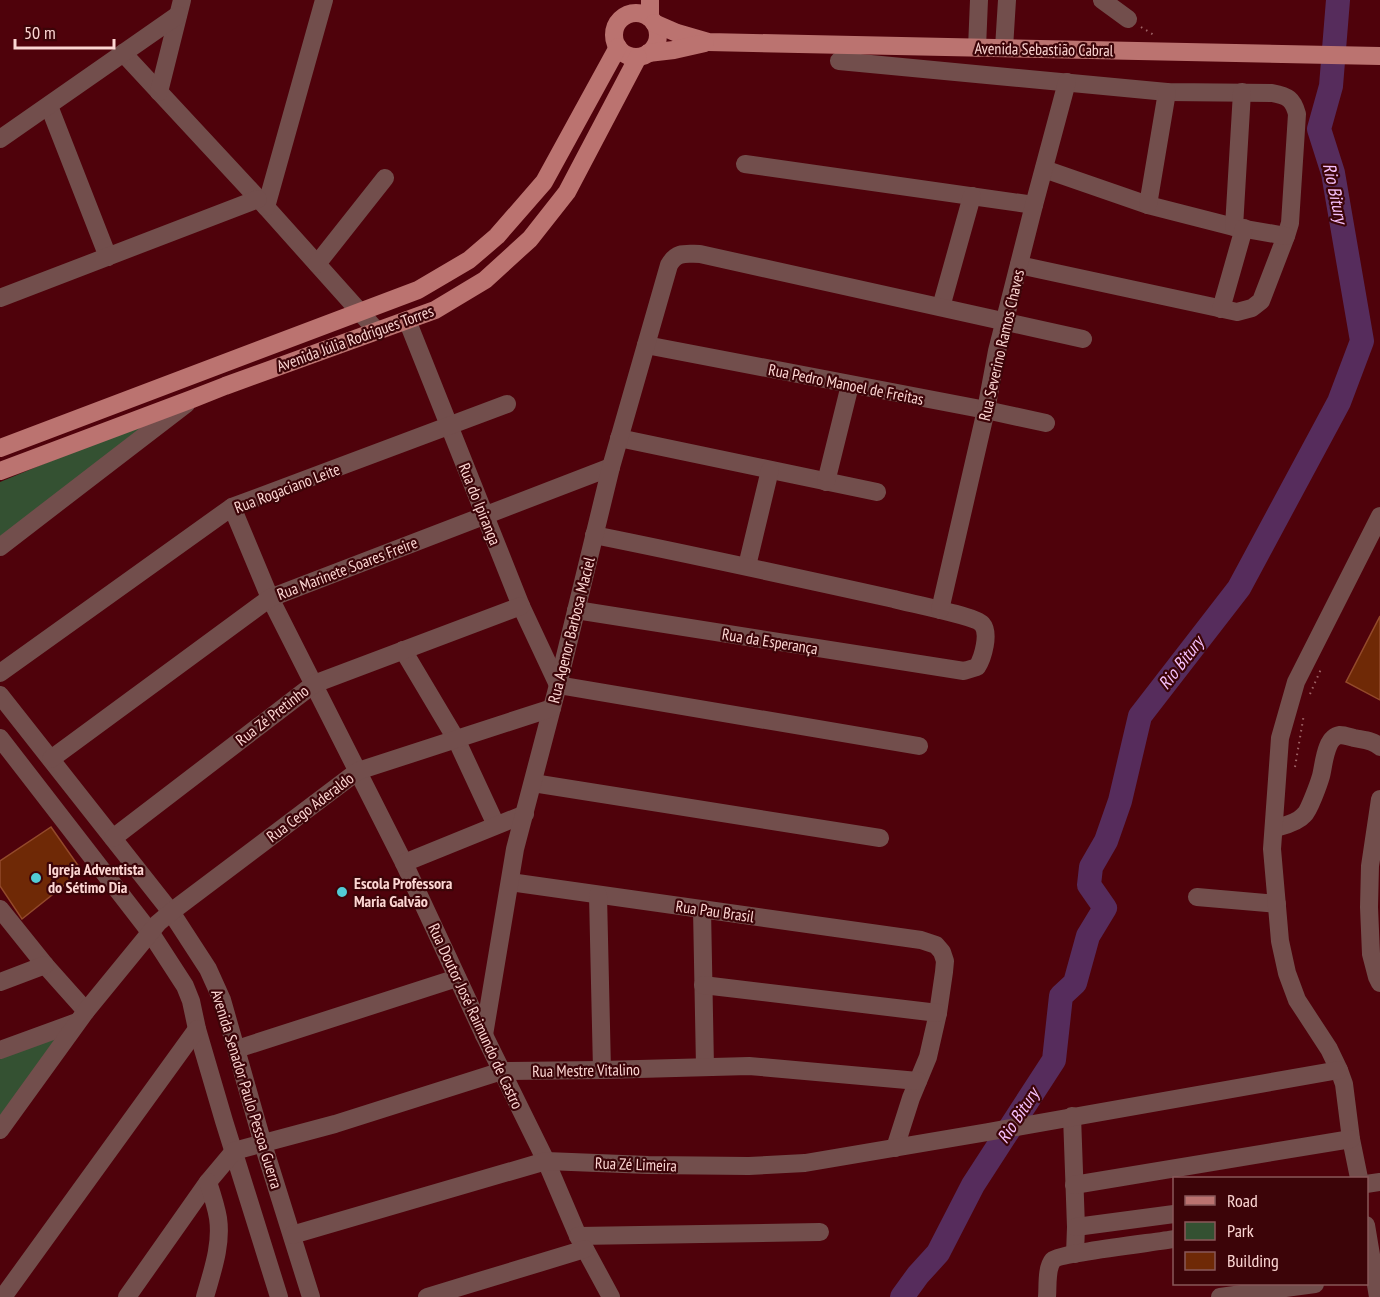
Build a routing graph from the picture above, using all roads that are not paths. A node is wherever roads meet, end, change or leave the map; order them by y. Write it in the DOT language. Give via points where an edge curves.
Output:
graph roads {
  1 [pos="324,0"];
  2 [pos="980,0"];
  3 [pos="1007,0"];
  4 [pos="1102,0"];
  5 [pos="180,8"];
  6 [pos="626,9"];
  7 [pos="651,14"];
  8 [pos="1128,19"];
  9 [pos="708,42"];
  10 [pos="618,47"];
  11 [pos="989,48"];
  12 [pos="123,53"];
  13 [pos="643,55"];
  14 [pos="1380,56"];
  15 [pos="839,61"];
  16 [pos="984,74"];
  17 [pos="1067,82"];
  18 [pos="159,92"];
  19 [pos="1167,92"];
  20 [pos="1242,92"];
  21 [pos="49,106"];
  22 [pos="0,139"];
  23 [pos="745,164"];
  24 [pos="1044,169"];
  25 [pos="385,178"];
  26 [pos="544,182"];
  27 [pos="565,195"];
  28 [pos="972,196"];
  29 [pos="262,203"];
  30 [pos="1034,205"];
  31 [pos="1148,205"];
  32 [pos="1239,228"];
  33 [pos="1286,236"];
  34 [pos="108,257"];
  35 [pos="317,264"];
  36 [pos="1019,265"];
  37 [pos="418,290"];
  38 [pos="0,298"];
  39 [pos="941,307"];
  40 [pos="1221,309"];
  41 [pos="359,312"];
  42 [pos="429,312"];
  43 [pos="407,320"];
  44 [pos="1005,322"];
  45 [pos="377,331"];
  46 [pos="1083,339"];
  47 [pos="646,345"];
  48 [pos="218,366"];
  49 [pos="850,385"];
  50 [pos="225,386"];
  51 [pos="192,399"];
  52 [pos="507,404"];
  53 [pos="986,410"];
  54 [pos="1046,423"];
  55 [pos="448,426"];
  56 [pos="619,438"];
  57 [pos="0,448"];
  58 [pos="610,466"];
  59 [pos="770,470"];
  60 [pos="0,471"];
  61 [pos="826,482"];
  62 [pos="877,492"];
  63 [pos="232,507"];
  64 [pos="484,515"];
  65 [pos="1380,516"];
  66 [pos="594,535"];
  67 [pos="0,547"];
  68 [pos="747,566"];
  69 [pos="270,598"];
  70 [pos="521,606"];
  71 [pos="576,610"];
  72 [pos="940,610"];
  73 [pos="403,650"];
  74 [pos="0,673"];
  75 [pos="314,684"];
  76 [pos="558,685"];
  77 [pos="0,695"];
  78 [pos="552,708"];
  79 [pos="16,716"];
  80 [pos="0,726"];
  81 [pos="0,738"];
  82 [pos="456,739"];
  83 [pos="919,746"];
  84 [pos="1380,747"];
  85 [pos="51,759"];
  86 [pos="358,771"];
  87 [pos="533,783"];
  88 [pos="1380,799"];
  89 [pos="525,814"];
  90 [pos="496,825"];
  91 [pos="1279,827"];
  92 [pos="113,838"];
  93 [pos="880,838"];
  94 [pos="404,863"];
  95 [pos="510,882"];
  96 [pos="598,895"];
  97 [pos="1197,897"];
  98 [pos="1277,903"];
  99 [pos="0,909"];
  100 [pos="702,909"];
  101 [pos="160,922"];
  102 [pos="45,965"];
  103 [pos="457,978"];
  104 [pos="0,982"];
  105 [pos="1380,983"];
  106 [pos="703,985"];
  107 [pos="938,1013"];
  108 [pos="81,1017"];
  109 [pos="196,1029"];
  110 [pos="484,1035"];
  111 [pos="237,1049"];
  112 [pos="0,1050"];
  113 [pos="705,1067"];
  114 [pos="602,1070"];
  115 [pos="1339,1070"];
  116 [pos="502,1071"];
  117 [pos="918,1080"];
  118 [pos="1072,1116"];
  119 [pos="0,1130"];
  120 [pos="1351,1139"];
  121 [pos="263,1144"];
  122 [pos="896,1148"];
  123 [pos="234,1151"];
  124 [pos="546,1161"];
  125 [pos="1359,1177"];
  126 [pos="208,1182"];
  127 [pos="1074,1185"];
  128 [pos="1173,1214"];
  129 [pos="1076,1227"];
  130 [pos="820,1232"];
  131 [pos="292,1234"];
  132 [pos="1173,1239"];
  133 [pos="581,1242"];
  134 [pos="1368,1245"];
  135 [pos="1068,1255"];
  136 [pos="1371,1275"];
  137 [pos="1312,1285"];
  138 [pos="1293,1292"];
  139 [pos="3,1297"];
  140 [pos="127,1297"];
  141 [pos="205,1297"];
  142 [pos="279,1297"];
  143 [pos="311,1297"];
  144 [pos="427,1297"];
  145 [pos="611,1297"];
  146 [pos="1047,1297"];
  147 [pos="1220,1297"];
  148 [pos="1378,1297"];
  1 -- 29 [label="street"];
  2 -- 11 [label="street"];
  3 -- 11 [label="street"];
  4 -- 8 [label="street"];
  5 -- 12 [label="street"];
  5 -- 18 [label="street"];
  6 -- 7 [label="main road"];
  6 -- 10 [label="main road" via="616,28"];
  7 -- 9 [label="main road, Avenida Sebastião Cabral" via="677,33"];
  7 -- 13 [label="main road" via="657,43"];
  9 -- 11 [label="main road, Avenida Sebastião Cabral"];
  9 -- 13 [label="main road, Avenida Sebastião Cabral"];
  10 -- 13 [label="main road" via="627,55"];
  10 -- 26 [label="main road, Avenida Júlia Rodrigues Torres"];
  11 -- 14 [label="main road, Avenida Sebastião Cabral"];
  11 -- 16 [label="street"];
  12 -- 18 [label="street"];
  12 -- 21 [label="street"];
  13 -- 27 [label="main road, Avenida Júlia Rodrigues Torres"];
  15 -- 16 [label="street"];
  16 -- 17 [label="street"];
  17 -- 19 [label="street"];
  17 -- 24 [label="street, Rua Severino Ramos Chaves"];
  18 -- 29 [label="street"];
  19 -- 20 [label="street"];
  19 -- 31 [label="street"];
  20 -- 32 [label="street"];
  20 -- 33 [label="street" via="1288,98 1298,114"];
  21 -- 22 [label="street"];
  21 -- 34 [label="street"];
  23 -- 28 [label="street"];
  24 -- 30 [label="street, Rua Severino Ramos Chaves"];
  24 -- 31 [label="street"];
  25 -- 35 [label="street"];
  26 -- 27 [label="main road"];
  26 -- 37 [label="main road, Avenida Júlia Rodrigues Torres" via="497,236 469,260"];
  27 -- 42 [label="main road, Avenida Júlia Rodrigues Torres" via="530,238 485,280"];
  28 -- 30 [label="street"];
  28 -- 39 [label="street"];
  29 -- 34 [label="street"];
  29 -- 35 [label="street"];
  30 -- 36 [label="street, Rua Severino Ramos Chaves"];
  31 -- 32 [label="street"];
  32 -- 33 [label="street"];
  32 -- 40 [label="street"];
  33 -- 40 [label="street" via="1261,301 1237,312"];
  34 -- 38 [label="street"];
  35 -- 41 [label="street"];
  36 -- 40 [label="street"];
  36 -- 44 [label="street, Rua Severino Ramos Chaves"];
  37 -- 41 [label="main road, Avenida Júlia Rodrigues Torres"];
  37 -- 42 [label="main road"];
  39 -- 44 [label="street"];
  39 -- 47 [label="street, Rua Agenor Barbosa Maciel" via="700,254 679,255 669,265"];
  41 -- 45 [label="street"];
  41 -- 48 [label="main road, Avenida Júlia Rodrigues Torres"];
  42 -- 43 [label="main road, Avenida Júlia Rodrigues Torres"];
  43 -- 45 [label="main road, Avenida Júlia Rodrigues Torres"];
  43 -- 55 [label="street, Rua do Ipiranga"];
  44 -- 46 [label="street"];
  44 -- 53 [label="street, Rua Severino Ramos Chaves"];
  45 -- 50 [label="main road, Avenida Júlia Rodrigues Torres"];
  47 -- 49 [label="street, Rua Pedro Manoel de Freitas"];
  47 -- 56 [label="street, Rua Agenor Barbosa Maciel"];
  48 -- 50 [label="main road"];
  48 -- 57 [label="main road, Avenida Júlia Rodrigues Torres"];
  49 -- 53 [label="street, Rua Pedro Manoel de Freitas"];
  49 -- 61 [label="street"];
  50 -- 51 [label="main road, Avenida Júlia Rodrigues Torres"];
  51 -- 60 [label="main road, Avenida Júlia Rodrigues Torres"];
  51 -- 67 [label="street"];
  52 -- 55 [label="street, Rua Rogaciano Leite"];
  53 -- 54 [label="street, Rua Pedro Manoel de Freitas"];
  53 -- 72 [label="street, Rua Severino Ramos Chaves"];
  55 -- 63 [label="street, Rua Rogaciano Leite"];
  55 -- 64 [label="street, Rua do Ipiranga"];
  56 -- 58 [label="street, Rua Agenor Barbosa Maciel"];
  56 -- 59 [label="street"];
  58 -- 64 [label="street, Rua Marinete Soares Freire"];
  58 -- 66 [label="street, Rua Agenor Barbosa Maciel"];
  59 -- 61 [label="street"];
  59 -- 68 [label="street"];
  61 -- 62 [label="street"];
  63 -- 69 [label="street, Rua Doutor José Raimundo de Castro"];
  63 -- 74 [label="street, Rua Rogaciano Leite"];
  64 -- 69 [label="street, Rua Marinete Soares Freire"];
  64 -- 70 [label="street, Rua do Ipiranga"];
  65 -- 98 [label="street" via="1296,682 1280,738 1272,849"];
  66 -- 68 [label="street"];
  66 -- 71 [label="street, Rua Agenor Barbosa Maciel"];
  68 -- 72 [label="street"];
  69 -- 75 [label="street, Rua Doutor José Raimundo de Castro"];
  69 -- 85 [label="street, Rua Marinete Soares Freire"];
  70 -- 73 [label="street, Rua Zé Pretinho"];
  70 -- 76 [label="street, Rua do Ipiranga"];
  71 -- 72 [label="street, Rua da Esperança" via="964,671 977,667 983,656 982,624"];
  71 -- 76 [label="street, Rua Agenor Barbosa Maciel"];
  73 -- 75 [label="street, Rua Zé Pretinho"];
  73 -- 82 [label="street"];
  75 -- 86 [label="street, Rua Doutor José Raimundo de Castro"];
  75 -- 92 [label="street, Rua Zé Pretinho"];
  76 -- 78 [label="street, Rua Agenor Barbosa Maciel"];
  76 -- 83 [label="street"];
  77 -- 79 [label="street, Avenida Senador Paulo Pessoa Guerra"];
  78 -- 82 [label="street, Rua Cego Aderaldo"];
  78 -- 87 [label="street, Rua Agenor Barbosa Maciel"];
  79 -- 80 [label="street"];
  79 -- 85 [label="street, Avenida Senador Paulo Pessoa Guerra"];
  81 -- 101 [label="street, Avenida Senador Paulo Pessoa Guerra"];
  82 -- 86 [label="street, Rua Cego Aderaldo"];
  82 -- 90 [label="street"];
  84 -- 91 [label="street" via="1340,735 1333,738 1305,815"];
  85 -- 92 [label="street, Avenida Senador Paulo Pessoa Guerra"];
  86 -- 94 [label="street, Rua Doutor José Raimundo de Castro"];
  86 -- 101 [label="street, Rua Cego Aderaldo"];
  87 -- 89 [label="street, Rua Agenor Barbosa Maciel"];
  87 -- 93 [label="street"];
  88 -- 105 [label="street" via="1370,866 1369,907 1371,954"];
  89 -- 90 [label="street"];
  89 -- 95 [label="street, Rua Agenor Barbosa Maciel"];
  90 -- 94 [label="street"];
  92 -- 101 [label="street, Avenida Senador Paulo Pessoa Guerra"];
  94 -- 103 [label="street, Rua Doutor José Raimundo de Castro"];
  95 -- 96 [label="street, Rua Pau Brasil"];
  95 -- 110 [label="street, Rua Agenor Barbosa Maciel"];
  96 -- 100 [label="street, Rua Pau Brasil"];
  96 -- 114 [label="street"];
  97 -- 98 [label="street"];
  98 -- 115 [label="street" via="1280,941 1297,1000"];
  99 -- 102 [label="street"];
  100 -- 106 [label="street"];
  100 -- 107 [label="street, Rua Pau Brasil" via="936,945 945,961"];
  101 -- 108 [label="street, Rua Cego Aderaldo"];
  101 -- 109 [label="street, Avenida Senador Paulo Pessoa Guerra" via="191,1001"];
  101 -- 111 [label="street, Avenida Senador Paulo Pessoa Guerra" via="208,969"];
  102 -- 104 [label="street"];
  102 -- 108 [label="street"];
  103 -- 110 [label="street, Rua Doutor José Raimundo de Castro"];
  103 -- 111 [label="street"];
  106 -- 107 [label="street"];
  106 -- 113 [label="street"];
  107 -- 117 [label="street" via="928,1057"];
  108 -- 112 [label="street"];
  108 -- 119 [label="street, Rua Cego Aderaldo"];
  109 -- 123 [label="street, Avenida Senador Paulo Pessoa Guerra"];
  109 -- 139 [label="street"];
  110 -- 116 [label="street, Rua Doutor José Raimundo de Castro"];
  111 -- 121 [label="street, Avenida Senador Paulo Pessoa Guerra"];
  113 -- 114 [label="street, Rua Mestre Vitalino"];
  113 -- 117 [label="street, Rua Mestre Vitalino" via="749,1066"];
  114 -- 116 [label="street, Rua Mestre Vitalino"];
  115 -- 118 [label="street, Rua Zé Limeira"];
  115 -- 120 [label="street"];
  116 -- 121 [label="street, Rua Mestre Vitalino"];
  116 -- 124 [label="street, Rua Doutor José Raimundo de Castro"];
  117 -- 122 [label="street"];
  118 -- 122 [label="street, Rua Zé Limeira"];
  118 -- 127 [label="street"];
  120 -- 125 [label="street"];
  120 -- 127 [label="street"];
  121 -- 123 [label="street, Rua Mestre Vitalino"];
  121 -- 131 [label="street, Avenida Senador Paulo Pessoa Guerra"];
  122 -- 124 [label="street, Rua Zé Limeira" via="805,1163 749,1166"];
  123 -- 126 [label="street"];
  123 -- 142 [label="street, Avenida Senador Paulo Pessoa Guerra"];
  124 -- 131 [label="street, Rua Zé Limeira"];
  124 -- 133 [label="street, Rua Doutor José Raimundo de Castro"];
  126 -- 140 [label="street"];
  126 -- 141 [label="street" via="219,1230"];
  127 -- 129 [label="street"];
  128 -- 129 [label="street"];
  129 -- 135 [label="street"];
  130 -- 133 [label="street"];
  131 -- 143 [label="street, Avenida Senador Paulo Pessoa Guerra"];
  132 -- 135 [label="street"];
  133 -- 144 [label="street"];
  133 -- 145 [label="street, Rua Doutor José Raimundo de Castro"];
  134 -- 136 [label="street"];
  135 -- 146 [label="street" via="1056,1258 1051,1265"];
  136 -- 148 [label="street"];
  137 -- 138 [label="street"];
  138 -- 147 [label="street"];
}
